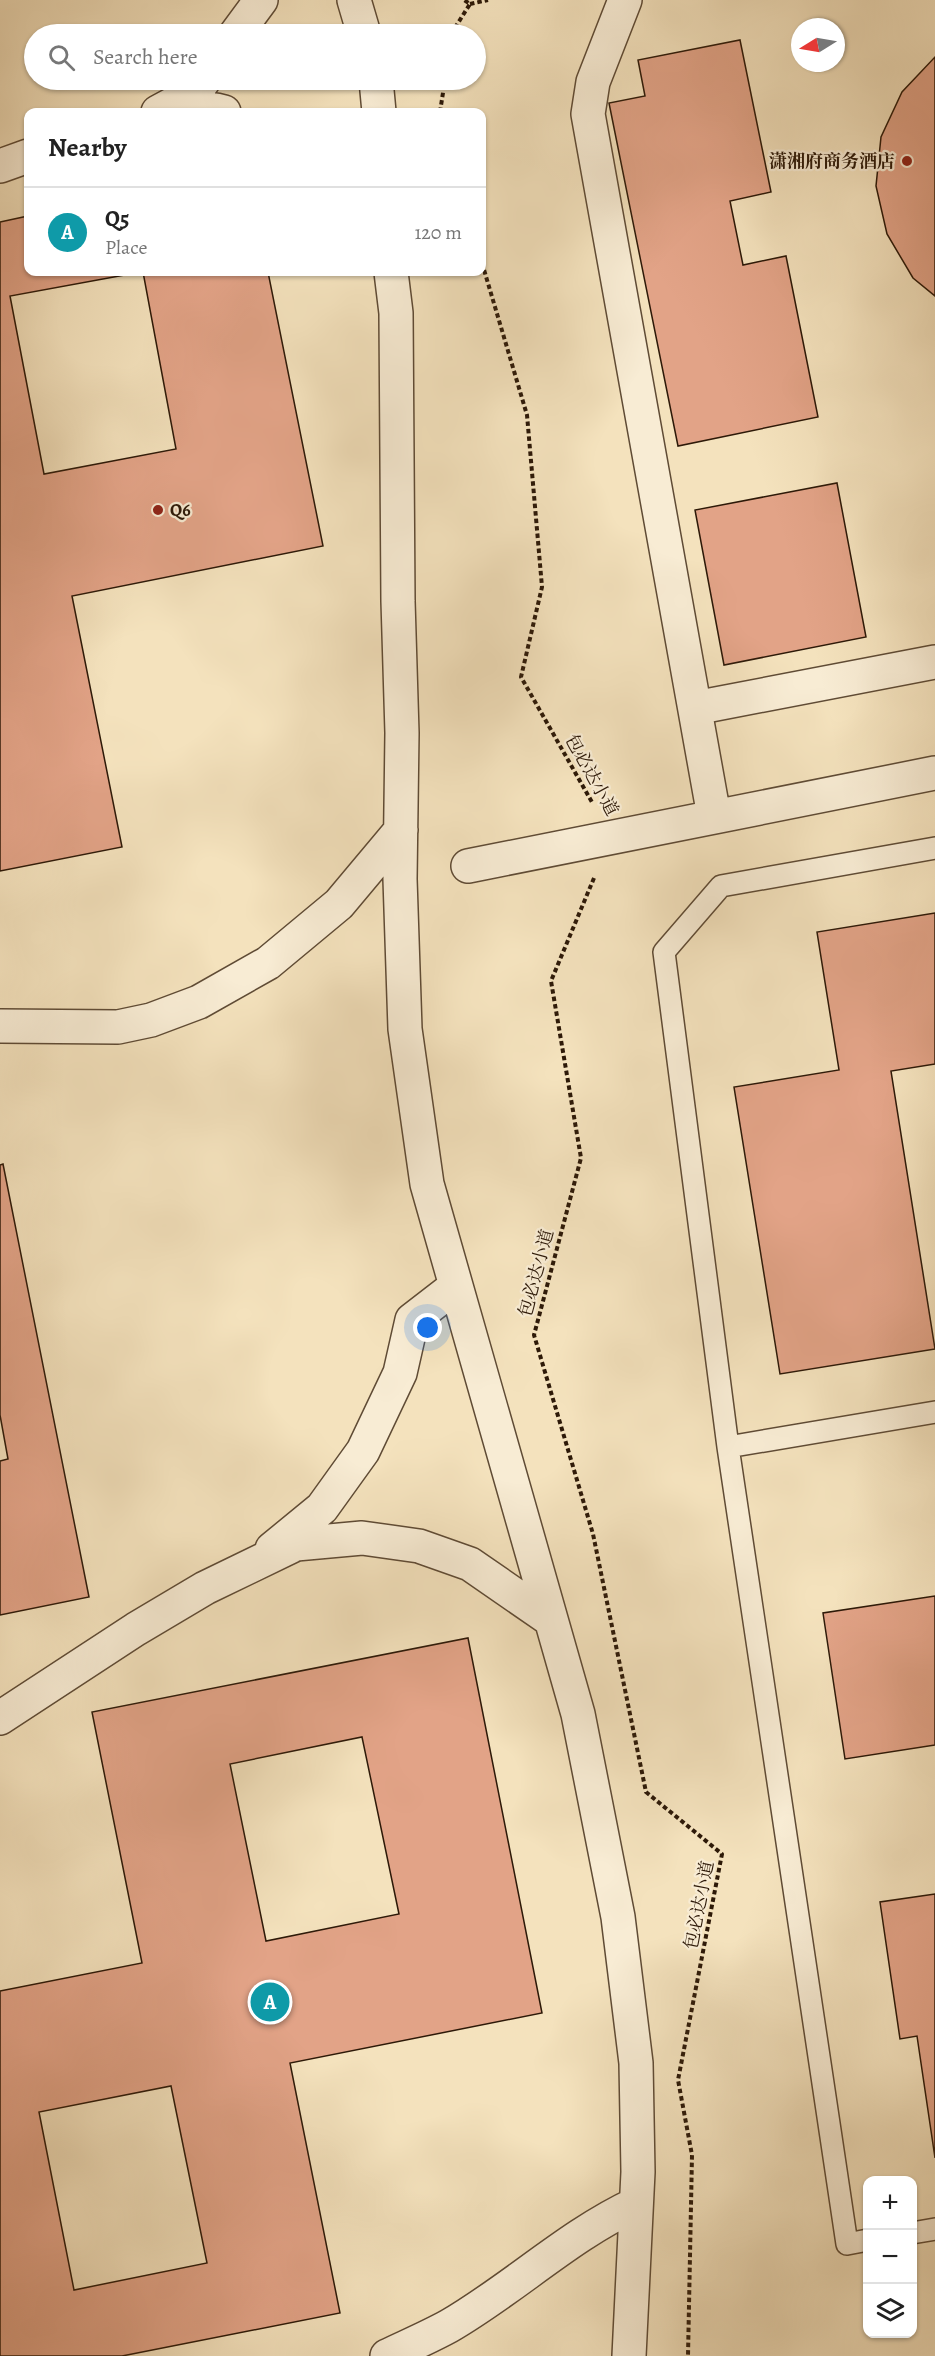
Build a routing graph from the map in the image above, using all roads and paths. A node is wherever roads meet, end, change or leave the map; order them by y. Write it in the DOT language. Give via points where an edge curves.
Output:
graph roads {
  1 [pos="261,0"];
  2 [pos="354,0"];
  3 [pos="464,0"];
  4 [pos="488,0"];
  5 [pos="625,0"];
  6 [pos="470,4"];
  7 [pos="243,24"];
  8 [pos="361,24"];
  9 [pos="457,24"];
  10 [pos="196,90"];
  11 [pos="377,90"];
  12 [pos="443,90"];
  13 [pos="165,108"];
  14 [pos="379,108"];
  15 [pos="441,108"];
  16 [pos="24,157"];
  17 [pos="0,166"];
  18 [pos="391,276"];
  19 [pos="486,276"];
  20 [pos="935,662"];
  21 [pos="695,708"];
  22 [pos="935,774"];
  23 [pos="714,816"];
  24 [pos="401,830"];
  25 [pos="611,837"];
  26 [pos="935,848"];
  27 [pos="468,866"];
  28 [pos="0,1026"];
  29 [pos="456,1286"];
  30 [pos="935,1412"];
  31 [pos="728,1447"];
  32 [pos="255,1563"];
  33 [pos="551,1620"];
  34 [pos="0,1718"];
  35 [pos="636,2204"];
  36 [pos="935,2229"];
  37 [pos="917,2232"];
  38 [pos="863,2241"];
  39 [pos="387,2356"];
  40 [pos="629,2356"];
  41 [pos="688,2356"];
  1 -- 7 [label="street"];
  2 -- 8 [label="street"];
  3 -- 6 [label="path"];
  4 -- 6 [label="path"];
  5 -- 21 [label="street" via="593,82 588,114"];
  6 -- 9 [label="path"];
  10 -- 13 [label="street"];
  11 -- 14 [label="street"];
  12 -- 15 [label="path"];
  16 -- 17 [label="street"];
  18 -- 24 [label="street" via="396,313"];
  19 -- 25 [label="path, 包必达小道" via="526,415 542,587 521,677"];
  20 -- 21 [label="street"];
  21 -- 23 [label="street"];
  22 -- 23 [label="street"];
  23 -- 25 [label="street"];
  24 -- 28 [label="street" via="339,904 268,963 200,1002 118,1027"];
  24 -- 29 [label="street" via="405,1029 427,1184"];
  25 -- 27 [label="street"];
  25 -- 41 [label="path, 包必达小道" via="551,981 580,1158 534,1335 593,1534 646,1792 722,1854 678,2080 692,2155"];
  26 -- 31 [label="lane" via="722,886 664,952"];
  29 -- 32 [label="street" via="412,1320 400,1373 363,1451 322,1508"];
  29 -- 33 [label="street"];
  30 -- 31 [label="lane"];
  31 -- 38 [label="lane" via="847,2244"];
  32 -- 33 [label="street" via="296,1544 362,1538 419,1546 470,1564"];
  32 -- 34 [label="street" via="136,1629"];
  33 -- 35 [label="street" via="578,1714 618,1917 636,2063"];
  35 -- 39 [label="street" via="588,2231 449,2326"];
  35 -- 40 [label="street"];
  36 -- 37 [label="lane"];
}
